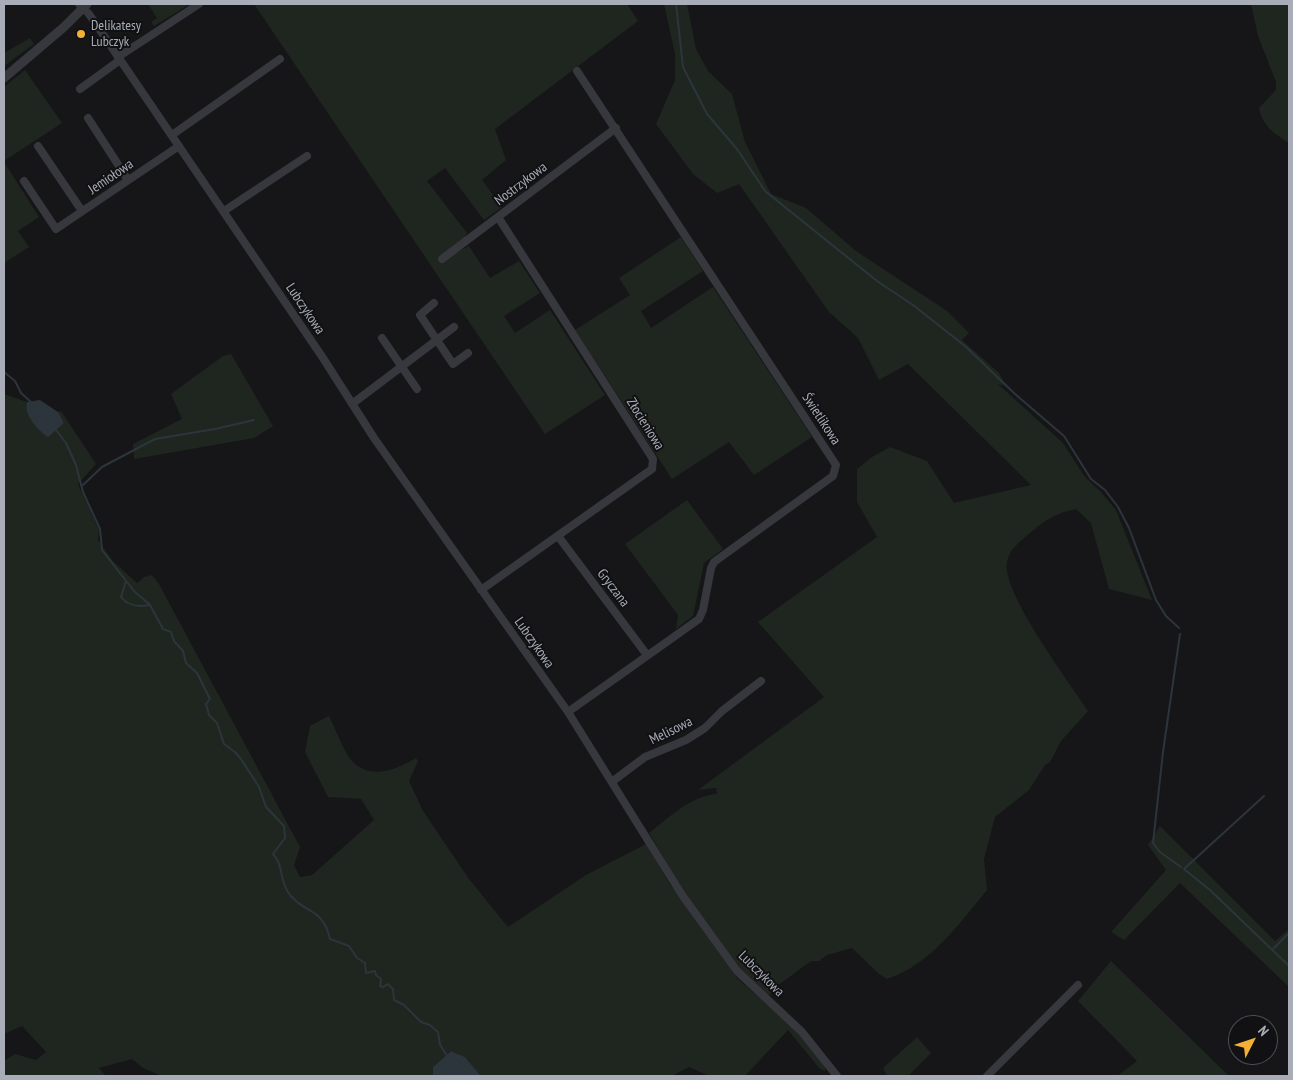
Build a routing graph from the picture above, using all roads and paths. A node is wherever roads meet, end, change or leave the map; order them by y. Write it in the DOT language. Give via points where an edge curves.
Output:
graph roads {
  1 [pos="199,4"];
  2 [pos="83,5"];
  3 [pos="119,58"];
  4 [pos="280,59"];
  5 [pos="577,71"];
  6 [pos="4,78"];
  7 [pos="80,89"];
  8 [pos="88,118"];
  9 [pos="616,128"];
  10 [pos="172,135"];
  11 [pos="38,146"];
  12 [pos="179,146"];
  13 [pos="307,156"];
  14 [pos="24,180"];
  15 [pos="128,180"];
  16 [pos="224,211"];
  17 [pos="82,212"];
  18 [pos="498,217"];
  19 [pos="442,259"];
  20 [pos="434,303"];
  21 [pos="454,328"];
  22 [pos="382,338"];
  23 [pos="436,340"];
  24 [pos="468,353"];
  25 [pos="401,366"];
  26 [pos="417,389"];
  27 [pos="352,404"];
  28 [pos="558,536"];
  29 [pos="481,590"];
  30 [pos="647,655"];
  31 [pos="761,681"];
  32 [pos="568,712"];
  33 [pos="613,781"];
  34 [pos="1078,985"];
  35 [pos="837,1076"];
  36 [pos="987,1076"];
  1 -- 3 [label="street"];
  2 -- 3 [label="street, Lubczykowa"];
  2 -- 6 [label="street"];
  3 -- 7 [label="street"];
  3 -- 10 [label="street, Lubczykowa"];
  4 -- 10 [label="street"];
  5 -- 9 [label="street, Świetlikowa"];
  8 -- 15 [label="street"];
  9 -- 18 [label="street, Nostrzykowa"];
  9 -- 30 [label="street, Świetlikowa" via="836,465 833,476 714,562 699,618"];
  10 -- 12 [label="street, Lubczykowa"];
  11 -- 17 [label="street"];
  12 -- 15 [label="street, Jemiołowa"];
  12 -- 16 [label="street, Lubczykowa"];
  13 -- 16 [label="street"];
  14 -- 17 [label="street, Jemiołowa" via="56,229"];
  15 -- 17 [label="street, Jemiołowa"];
  16 -- 27 [label="street, Lubczykowa"];
  18 -- 19 [label="street, Nostrzykowa"];
  18 -- 28 [label="street, Złocieniowa" via="654,464 652,470"];
  20 -- 23 [label="street" via="420,315"];
  21 -- 23 [label="street"];
  22 -- 25 [label="street"];
  23 -- 24 [label="street" via="453,364"];
  23 -- 25 [label="street"];
  25 -- 26 [label="street"];
  25 -- 27 [label="street"];
  27 -- 29 [label="street, Lubczykowa"];
  28 -- 29 [label="street, Złocieniowa"];
  28 -- 30 [label="street, Gryczana"];
  29 -- 32 [label="street, Lubczykowa"];
  30 -- 32 [label="street, Świetlikowa"];
  31 -- 33 [label="street, Melisowa" via="705,728 646,757"];
  32 -- 33 [label="street, Lubczykowa"];
  33 -- 35 [label="street, Lubczykowa" via="670,878 737,971 802,1032"];
  34 -- 36 [label="street"];
}
